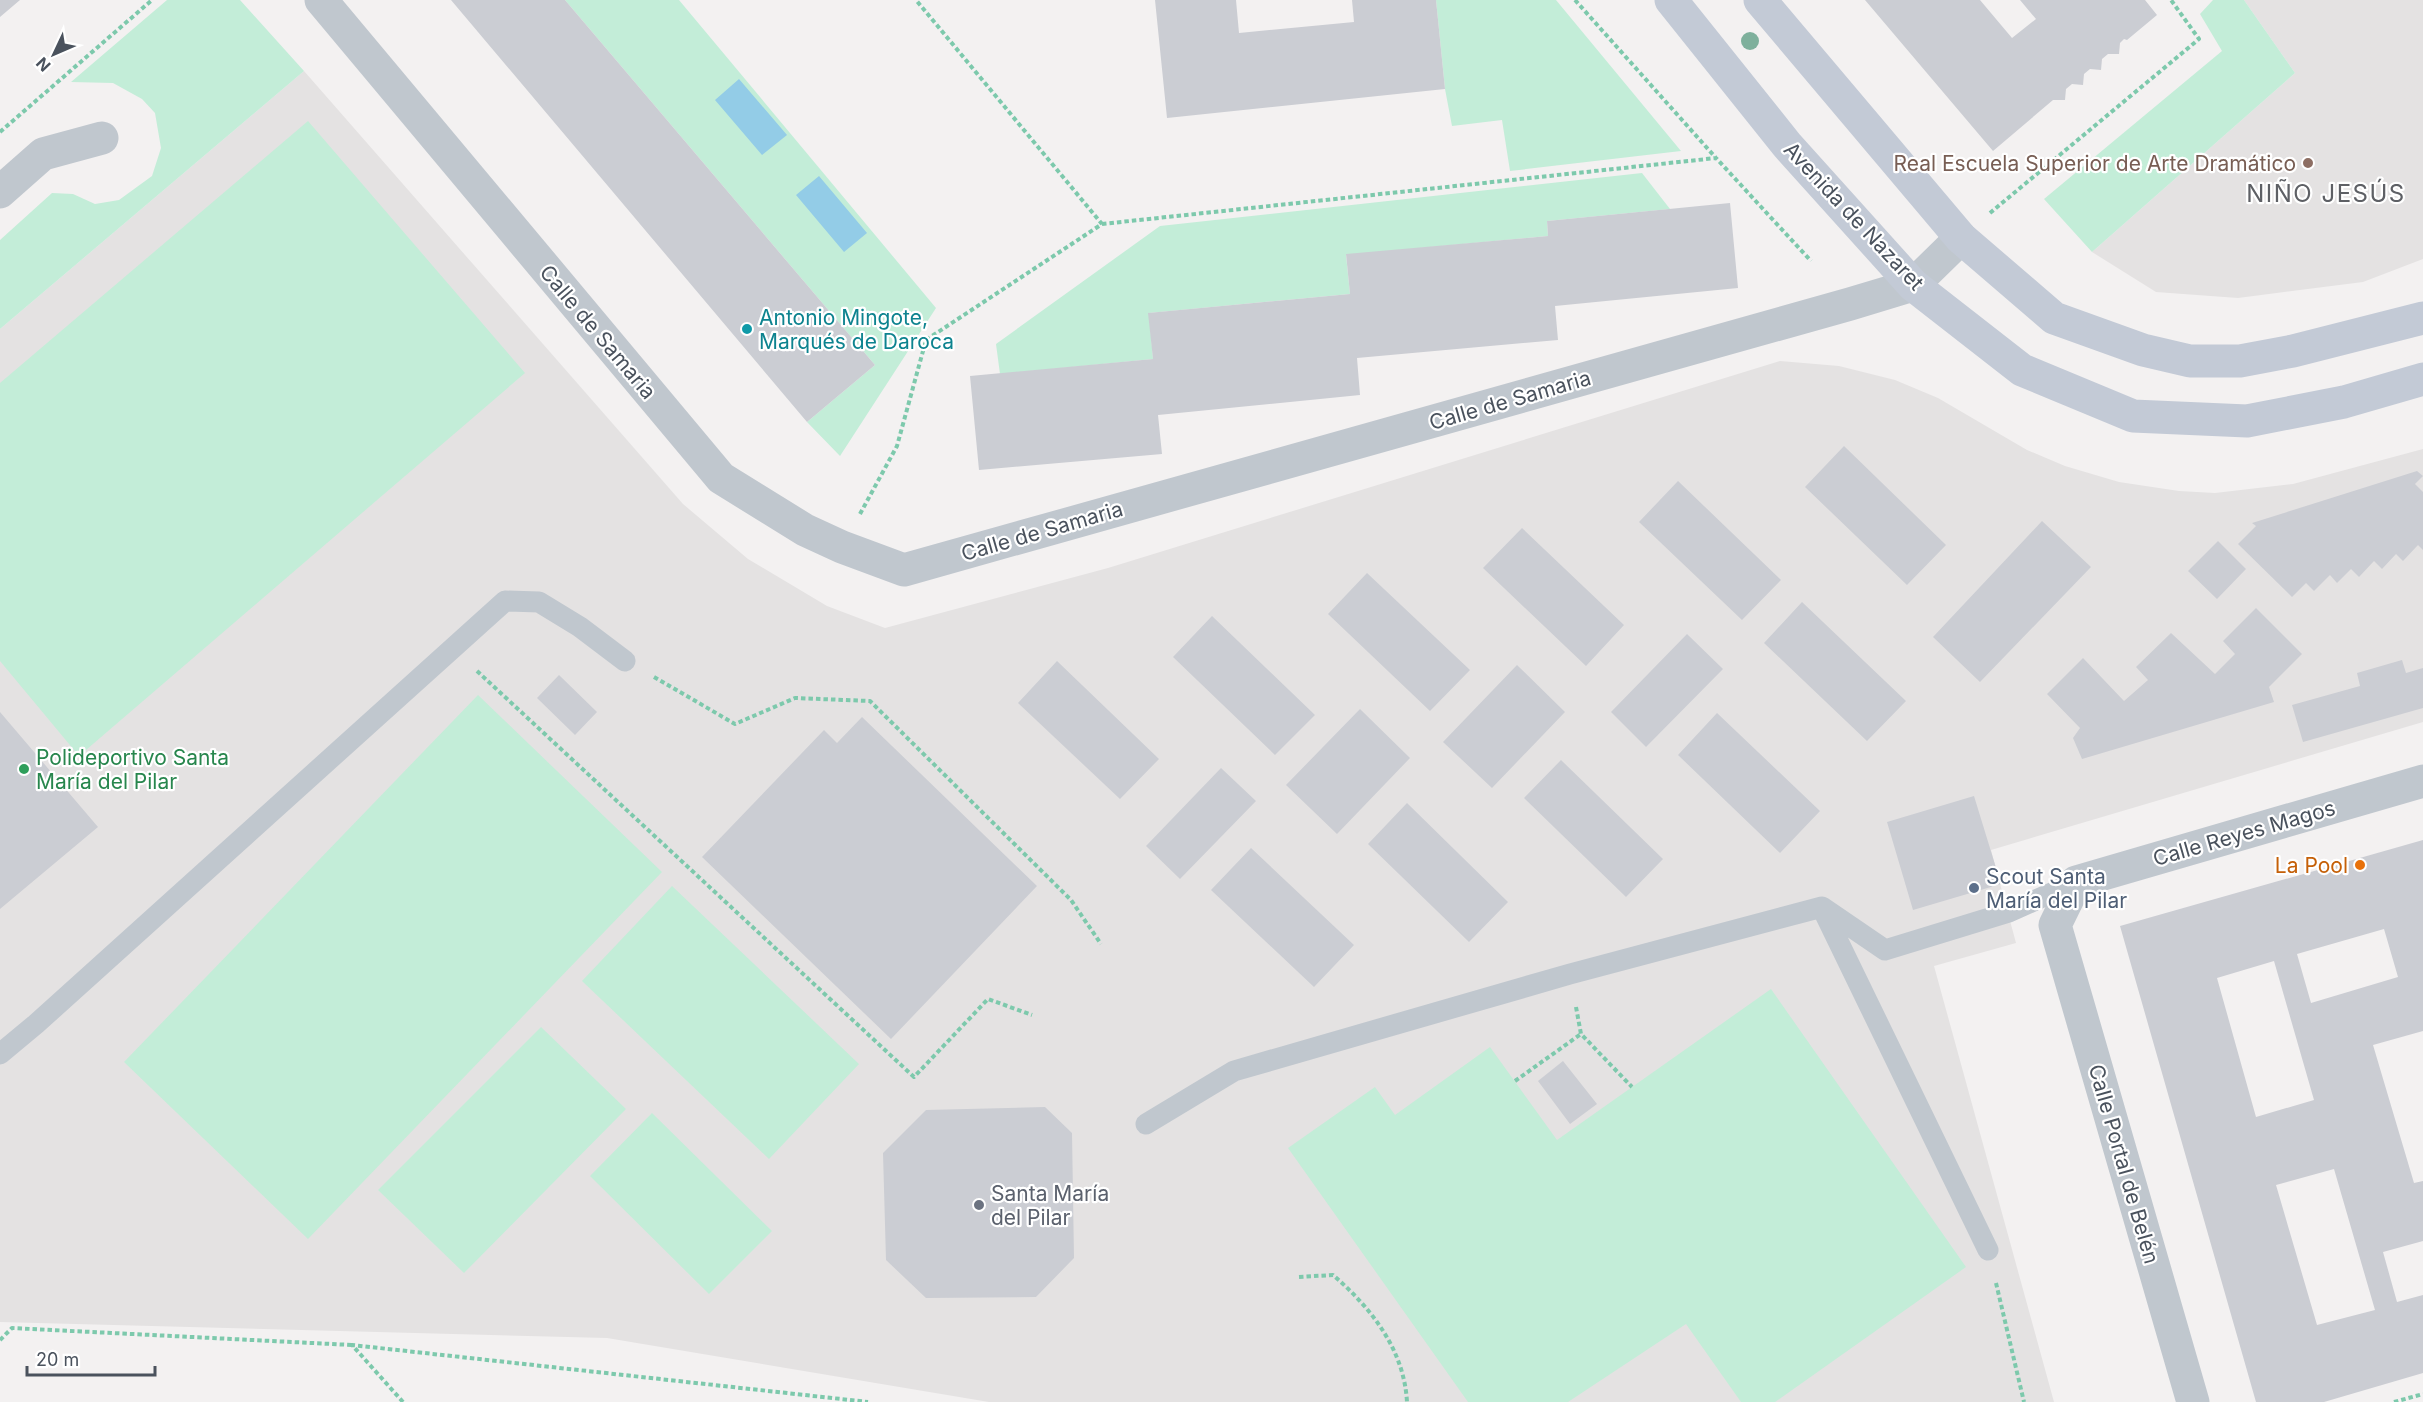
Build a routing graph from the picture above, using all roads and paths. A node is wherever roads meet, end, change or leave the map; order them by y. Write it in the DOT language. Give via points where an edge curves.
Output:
graph roads {
  1 [pos="152,0"];
  2 [pos="321,0"];
  3 [pos="916,0"];
  4 [pos="1575,0"];
  5 [pos="1671,0"];
  6 [pos="1760,0"];
  7 [pos="2171,0"];
  8 [pos="0,132"];
  9 [pos="102,138"];
  10 [pos="1716,159"];
  11 [pos="0,192"];
  12 [pos="1102,224"];
  13 [pos="1961,238"];
  14 [pos="1811,261"];
  15 [pos="1913,285"];
  16 [pos="2423,318"];
  17 [pos="2423,379"];
  18 [pos="842,547"];
  19 [pos="453,648"];
  20 [pos="625,661"];
  21 [pos="2423,781"];
  22 [pos="2076,882"];
  23 [pos="1822,908"];
  24 [pos="1101,944"];
  25 [pos="1032,1015"];
  26 [pos="1578,1021"];
  27 [pos="1581,1034"];
  28 [pos="0,1053"];
  29 [pos="1515,1081"];
  30 [pos="1632,1087"];
  31 [pos="1146,1124"];
  32 [pos="1988,1250"];
  33 [pos="1299,1277"];
  34 [pos="0,1340"];
  35 [pos="352,1345"];
  36 [pos="2423,1394"];
  37 [pos="403,1402"];
  38 [pos="868,1402"];
  39 [pos="1407,1402"];
  40 [pos="2024,1402"];
  41 [pos="2193,1402"];
  42 [pos="2394,1402"];
  1 -- 8 [label="path"];
  2 -- 18 [label="street, Calle de Samaria" via="721,478 806,530"];
  3 -- 12 [label="path"];
  4 -- 10 [label="path"];
  5 -- 15 [label="main road, Avenida de Nazaret" via="1787,145"];
  6 -- 13 [label="main road"];
  7 -- 13 [label="path" via="2199,39"];
  9 -- 11 [label="street" via="42,154"];
  10 -- 12 [label="path"];
  10 -- 14 [label="path"];
  12 -- 18 [label="path" via="926,340 897,446"];
  13 -- 15 [label="street, Calle de Samaria"];
  13 -- 16 [label="main road" via="2054,318 2143,350 2190,361 2250,359"];
  15 -- 17 [label="main road, Avenida de Nazaret" via="2022,370 2133,416 2247,422 2344,402"];
  15 -- 18 [label="street, Calle de Samaria" via="904,570"];
  19 -- 20 [label="lane" via="505,601 539,602"];
  19 -- 25 [label="path" via="914,1077 988,999"];
  19 -- 28 [label="lane"];
  20 -- 24 [label="path" via="735,724 795,698 870,701 1071,900"];
  21 -- 22 [label="street, Calle Reyes Magos"];
  22 -- 23 [label="lane" via="2009,912 1885,950"];
  22 -- 41 [label="street, Calle Portal de Belén" via="2055,925"];
  23 -- 31 [label="lane" via="1570,974 1234,1071"];
  23 -- 32 [label="lane"];
  26 -- 27 [label="path"];
  27 -- 29 [label="path"];
  27 -- 30 [label="path"];
  32 -- 40 [label="path"];
  33 -- 39 [label="path" via="1333,1275 1357,1296 1394,1348"];
  34 -- 35 [label="path" via="12,1328"];
  35 -- 37 [label="path"];
  35 -- 38 [label="path"];
  36 -- 42 [label="path"];
}
